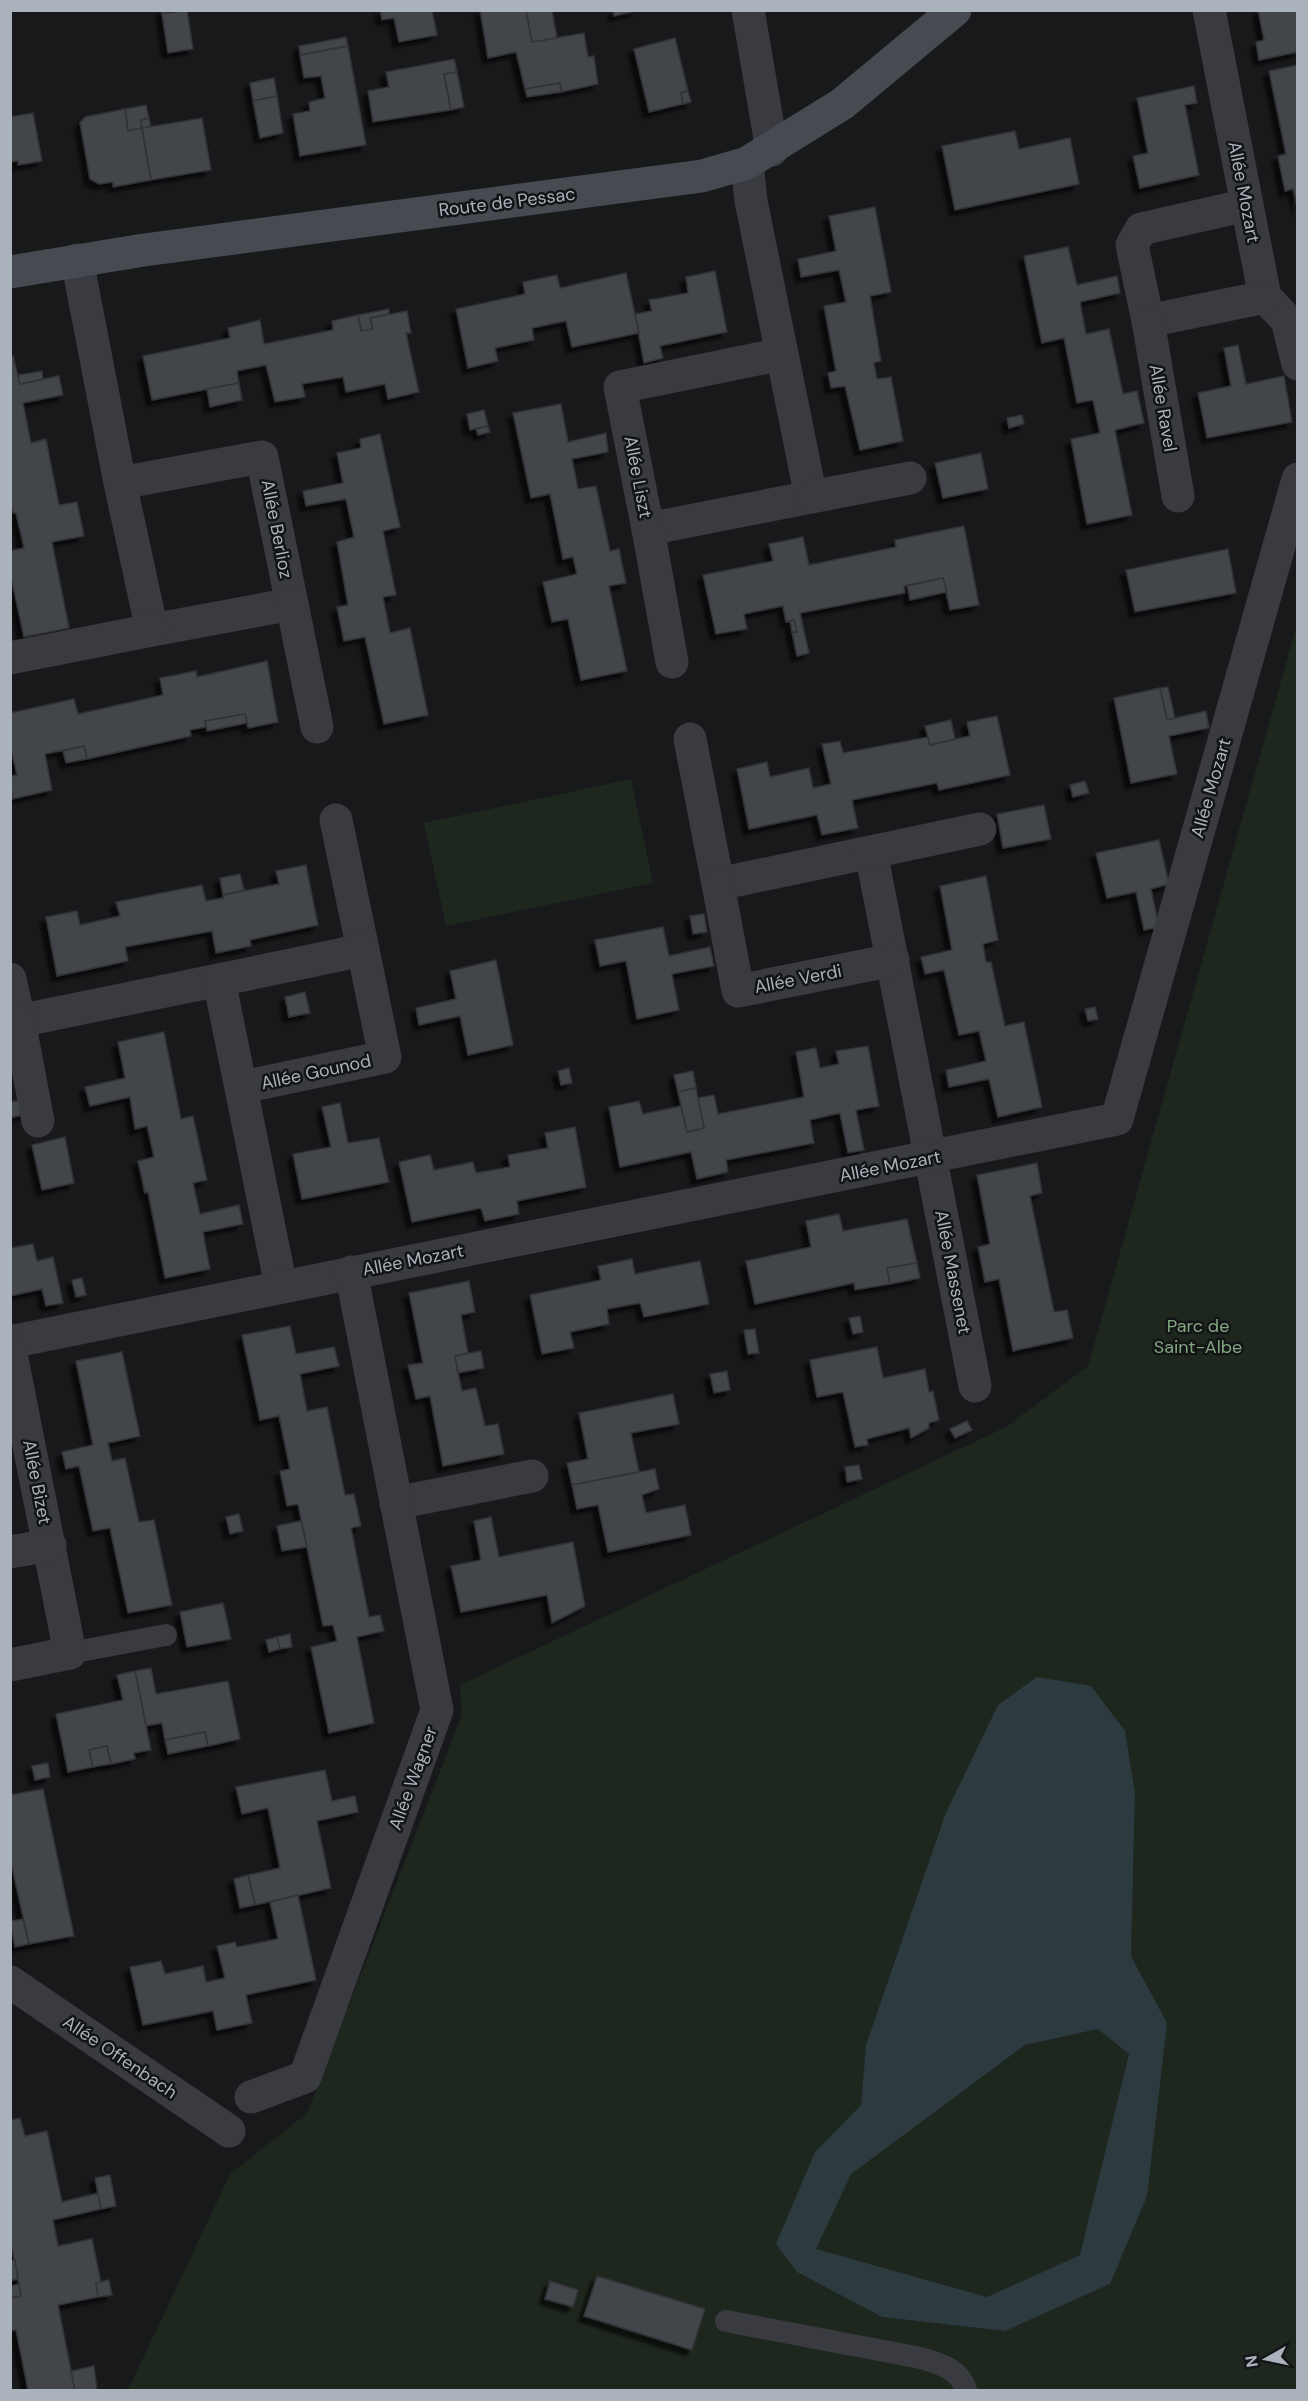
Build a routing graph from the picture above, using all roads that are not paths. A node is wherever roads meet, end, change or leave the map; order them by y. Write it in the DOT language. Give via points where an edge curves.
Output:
graph roads {
  1 [pos="748,10"];
  2 [pos="955,10"];
  3 [pos="1209,10"];
  4 [pos="759,156"];
  5 [pos="1247,205"];
  6 [pos="77,260"];
  7 [pos="10,272"];
  8 [pos="1265,297"];
  9 [pos="1148,321"];
  10 [pos="782,354"];
  11 [pos="1298,364"];
  12 [pos="910,478"];
  13 [pos="1298,479"];
  14 [pos="120,483"];
  15 [pos="1178,496"];
  16 [pos="811,497"];
  17 [pos="648,529"];
  18 [pos="292,604"];
  19 [pos="152,630"];
  20 [pos="10,658"];
  21 [pos="672,663"];
  22 [pos="317,727"];
  23 [pos="690,740"];
  24 [pos="336,820"];
  25 [pos="980,829"];
  26 [pos="872,852"];
  27 [pos="718,884"];
  28 [pos="363,950"];
  29 [pos="893,960"];
  30 [pos="10,979"];
  31 [pos="219,980"];
  32 [pos="19,1021"];
  33 [pos="243,1087"];
  34 [pos="38,1121"];
  35 [pos="932,1158"];
  36 [pos="351,1272"];
  37 [pos="281,1286"];
  38 [pos="10,1342"];
  39 [pos="10,1349"];
  40 [pos="975,1386"];
  41 [pos="532,1476"];
  42 [pos="396,1503"];
  43 [pos="50,1545"];
  44 [pos="10,1552"];
  45 [pos="166,1635"];
  46 [pos="70,1653"];
  47 [pos="10,1665"];
  48 [pos="10,1982"];
  49 [pos="251,2097"];
  50 [pos="229,2131"];
  51 [pos="726,2321"];
  52 [pos="966,2391"];
  1 -- 4 [label="street"];
  2 -- 4 [label="street, Route de Pessac" via="842,105"];
  3 -- 5 [label="street, Allée Mozart"];
  4 -- 6 [label="street, Route de Pessac" via="702,176"];
  4 -- 10 [label="street" via="751,201"];
  5 -- 8 [label="street, Allée Mozart"];
  5 -- 9 [label="street, Allée Ravel" via="1141,229 1132,245"];
  6 -- 7 [label="street, Route de Pessac"];
  6 -- 14 [label="street"];
  8 -- 9 [label="street"];
  8 -- 11 [label="street" via="1287,320"];
  9 -- 15 [label="street, Allée Ravel"];
  10 -- 16 [label="street"];
  10 -- 17 [label="street, Allée Liszt" via="620,387"];
  12 -- 16 [label="street, Allée Liszt"];
  13 -- 35 [label="street, Allée Mozart" via="1118,1119"];
  14 -- 18 [label="street, Allée Berlioz" via="262,457"];
  14 -- 19 [label="street"];
  16 -- 17 [label="street, Allée Liszt"];
  17 -- 21 [label="street"];
  18 -- 19 [label="street, Allée Berlioz"];
  18 -- 22 [label="street"];
  19 -- 20 [label="street, Allée Berlioz"];
  23 -- 27 [label="street, Allée Verdi"];
  24 -- 28 [label="street"];
  25 -- 26 [label="street"];
  26 -- 27 [label="street"];
  26 -- 29 [label="street"];
  27 -- 29 [label="street, Allée Verdi" via="738,990"];
  28 -- 31 [label="street"];
  28 -- 33 [label="street, Allée Gounod" via="385,1057"];
  29 -- 35 [label="street"];
  30 -- 32 [label="street"];
  31 -- 32 [label="street"];
  31 -- 33 [label="street, Allée Gounod"];
  32 -- 34 [label="street"];
  33 -- 37 [label="street, Allée Gounod"];
  35 -- 36 [label="street, Allée Mozart"];
  35 -- 40 [label="street, Allée Massenet"];
  36 -- 37 [label="street, Allée Mozart"];
  36 -- 42 [label="street, Allée Wagner"];
  37 -- 38 [label="street, Allée Mozart"];
  39 -- 43 [label="street, Allée Bizet"];
  41 -- 42 [label="street"];
  42 -- 49 [label="street, Allée Wagner" via="437,1710 305,2077"];
  43 -- 44 [label="street, Allée Bizet"];
  43 -- 46 [label="street, Allée Bizet"];
  45 -- 46 [label="lane"];
  46 -- 47 [label="street"];
  48 -- 50 [label="street, Allée Offenbach"];
  51 -- 52 [label="lane" via="921,2358 959,2375"];
}
